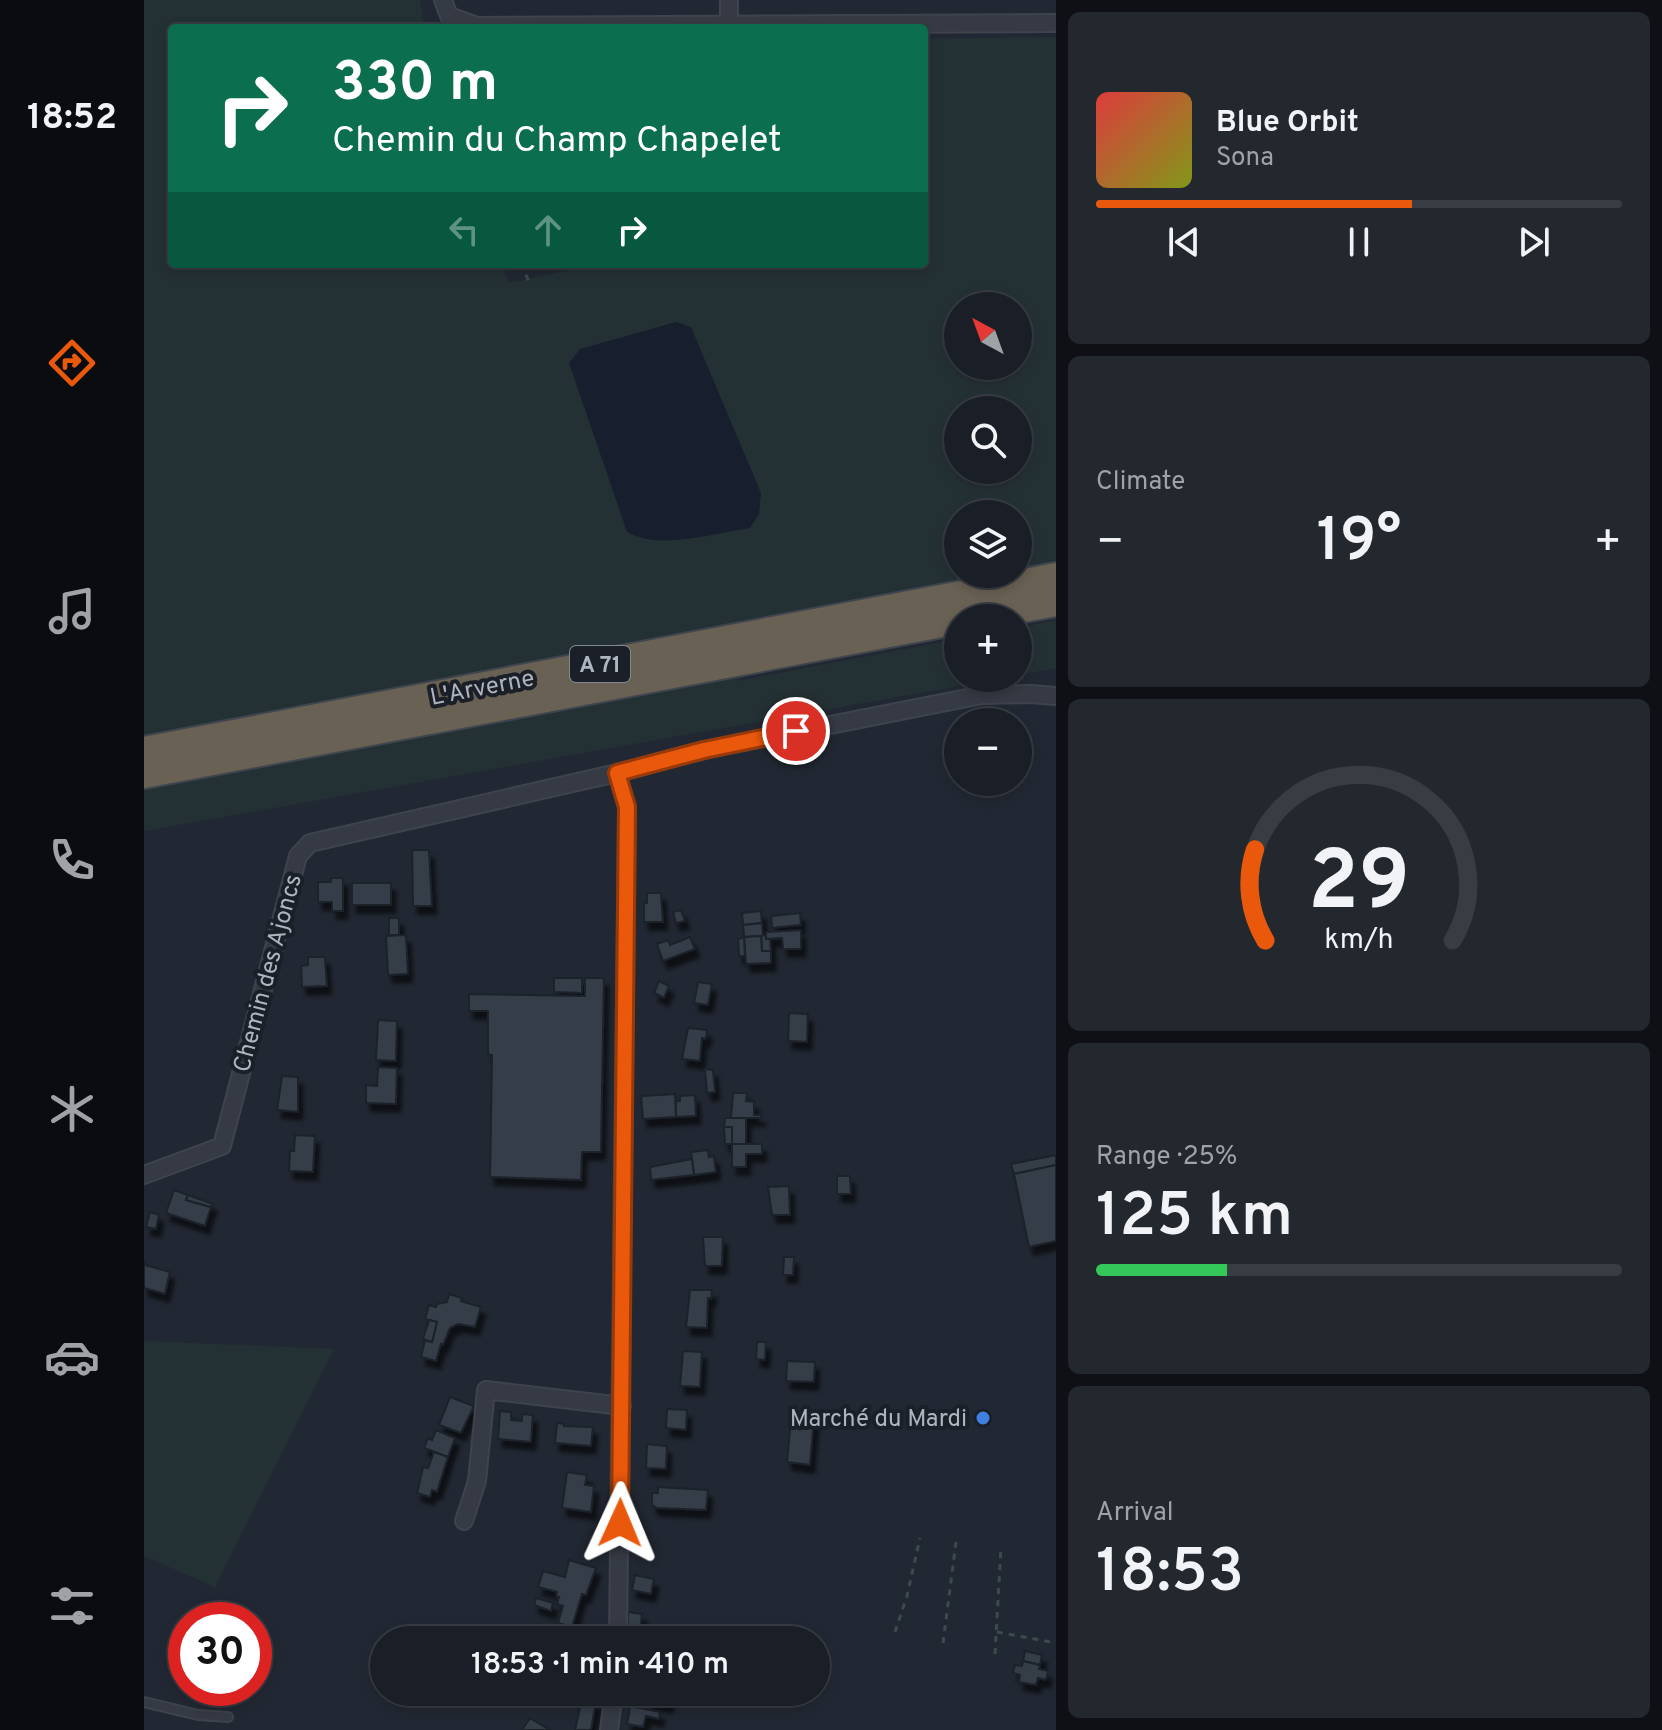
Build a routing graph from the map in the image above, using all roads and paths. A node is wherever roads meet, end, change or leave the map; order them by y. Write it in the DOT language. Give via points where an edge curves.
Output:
graph roads {
  1 [pos="729,0"];
  2 [pos="446,8"];
  3 [pos="1056,23"];
  4 [pos="474,24"];
  5 [pos="729,24"];
  6 [pos="928,24"];
  7 [pos="523,268"];
  8 [pos="531,286"];
  9 [pos="1056,577"];
  10 [pos="1056,602"];
  11 [pos="1032,606"];
  12 [pos="944,623"];
  13 [pos="1056,696"];
  14 [pos="144,751"];
  15 [pos="617,773"];
  16 [pos="144,774"];
  17 [pos="144,1175"];
  18 [pos="622,1406"];
  19 [pos="464,1521"];
  20 [pos="920,1538"];
  21 [pos="956,1542"];
  22 [pos="1001,1547"];
  23 [pos="618,1626"];
  24 [pos="895,1632"];
  25 [pos="996,1632"];
  26 [pos="943,1643"];
  27 [pos="1056,1643"];
  28 [pos="995,1654"];
  29 [pos="144,1702"];
  30 [pos="612,1706"];
  31 [pos="228,1717"];
  32 [pos="609,1730"];
  1 -- 5 [label="street"];
  2 -- 4 [label="street"];
  3 -- 6 [label="street"];
  7 -- 8 [label="path"];
  9 -- 14 [label="highway, L'Arverne / A 71"];
  10 -- 11 [label="highway"];
  12 -- 16 [label="highway, L'Arverne / A 71"];
  13 -- 15 [label="street" via="982,695 704,750"];
  15 -- 17 [label="street, Chemin des Ajoncs" via="310,843 298,856 222,1146"];
  15 -- 18 [label="street" via="627,807"];
  18 -- 19 [label="street" via="486,1390 477,1481"];
  18 -- 23 [label="street"];
  20 -- 24 [label="path"];
  21 -- 26 [label="path"];
  22 -- 25 [label="path"];
  25 -- 27 [label="path"];
  25 -- 28 [label="path"];
  29 -- 31 [label="lane"];
  30 -- 32 [label="street"];
}
